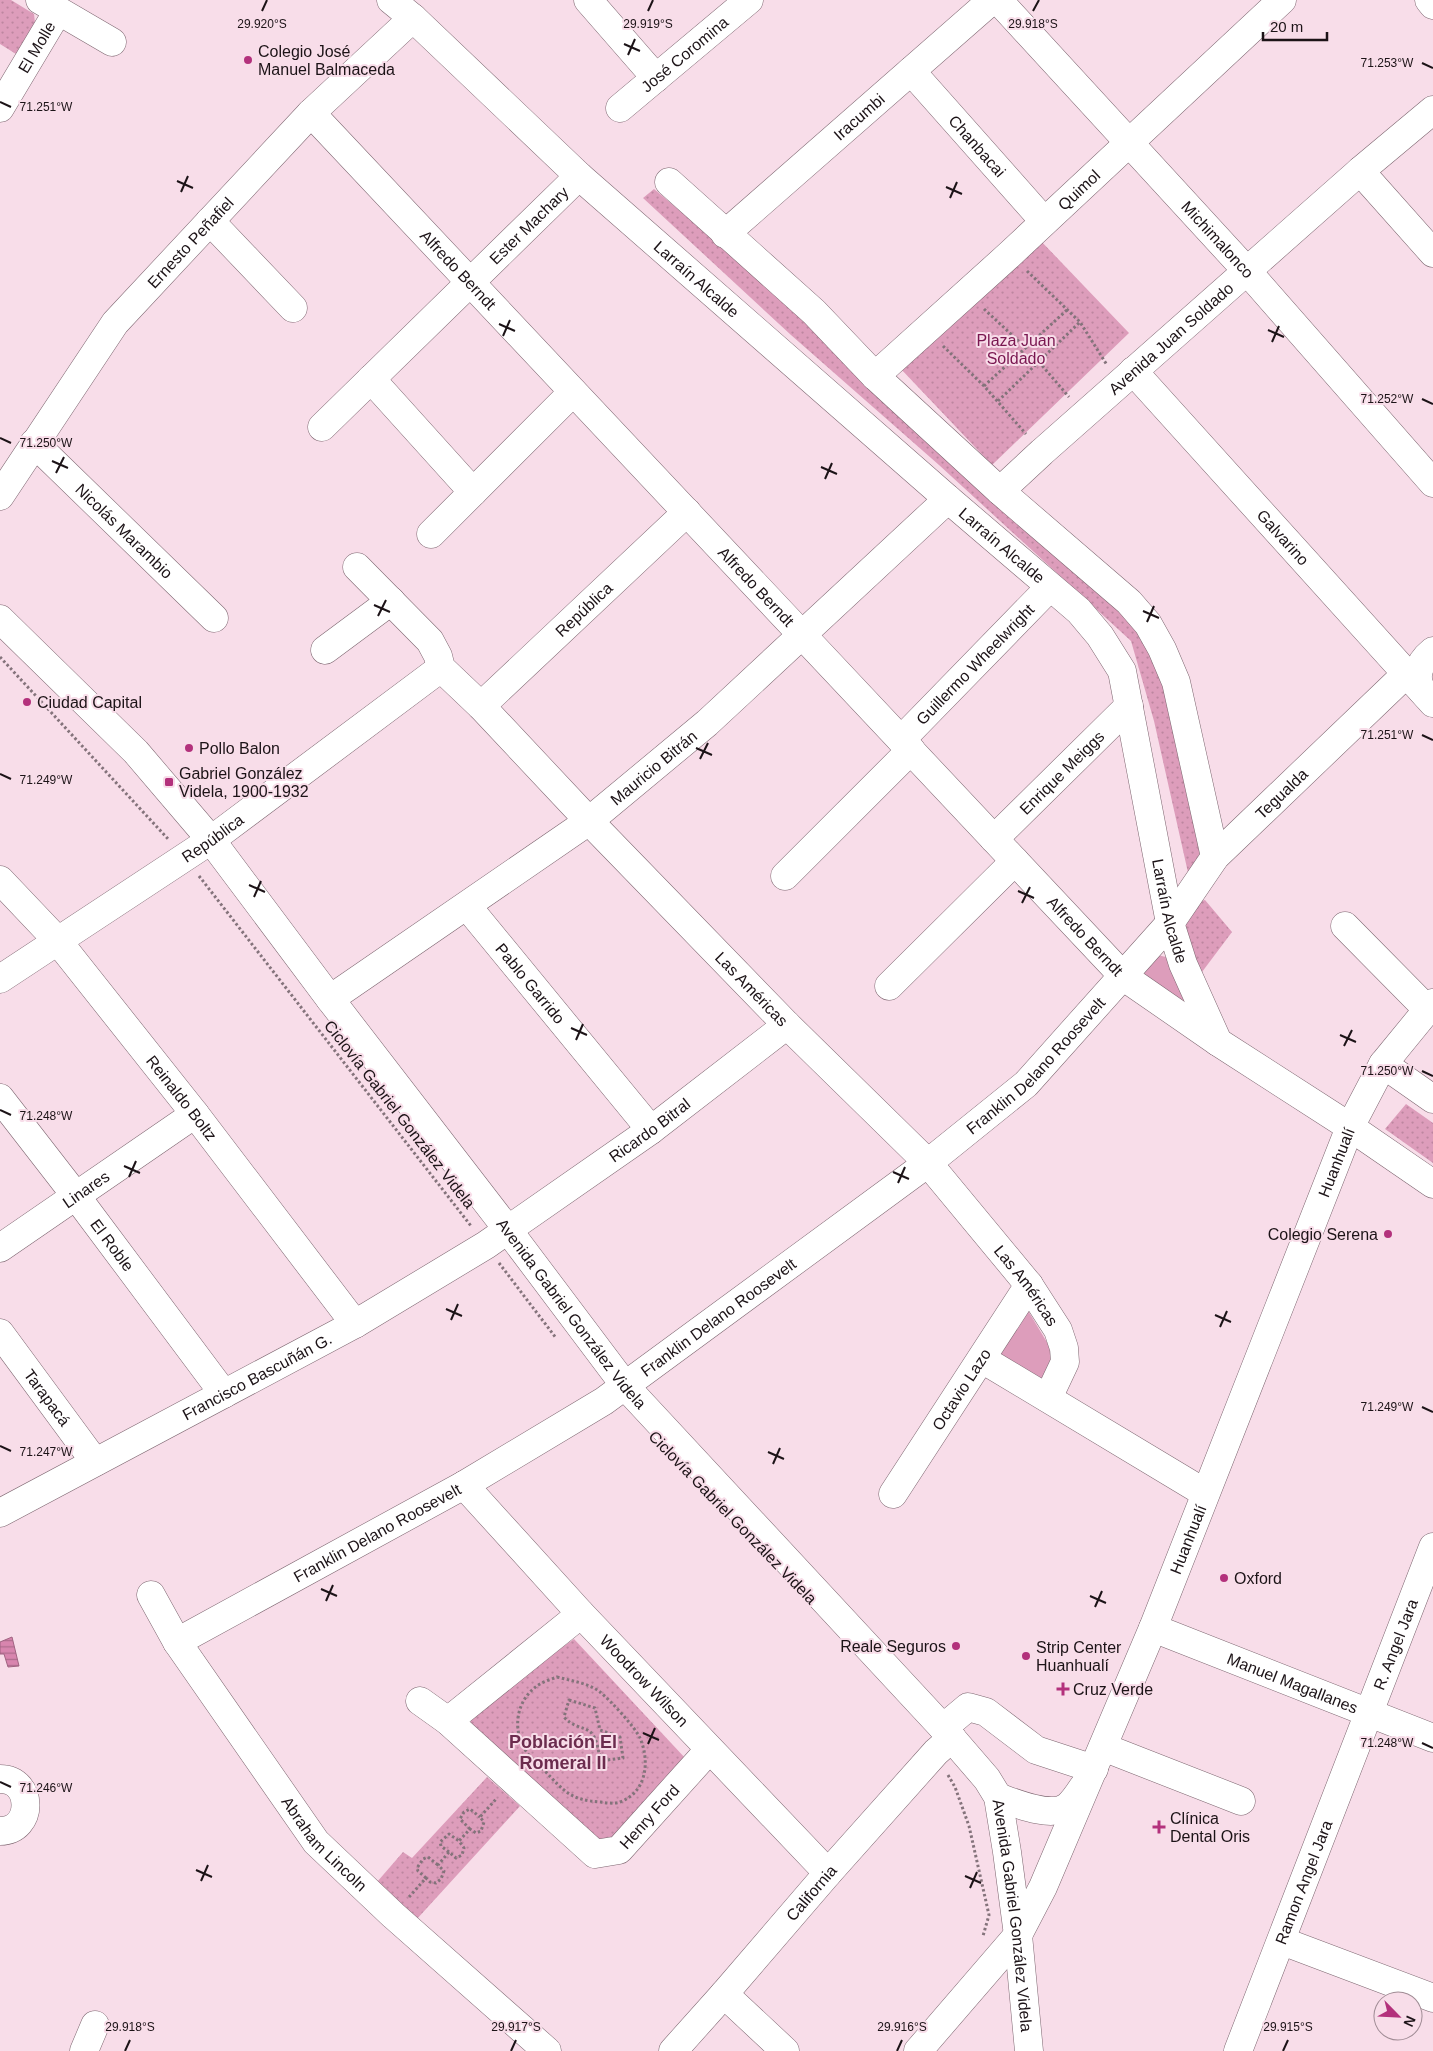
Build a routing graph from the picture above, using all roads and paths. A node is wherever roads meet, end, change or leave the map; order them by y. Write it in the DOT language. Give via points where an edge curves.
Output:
graph roads {
  1 [pos="391,0"];
  2 [pos="588,0"];
  3 [pos="749,0"];
  4 [pos="992,0"];
  5 [pos="998,0"];
  6 [pos="1280,0"];
  7 [pos="1429,0"];
  8 [pos="49,5"];
  9 [pos="1433,5"];
  10 [pos="413,18"];
  11 [pos="112,42"];
  12 [pos="911,71"];
  13 [pos="656,78"];
  14 [pos="0,108"];
  15 [pos="620,108"];
  16 [pos="1433,110"];
  17 [pos="311,113"];
  18 [pos="1130,142"];
  19 [pos="1360,170"];
  20 [pos="579,176"];
  21 [pos="669,182"];
  22 [pos="210,221"];
  23 [pos="1044,221"];
  24 [pos="725,234"];
  25 [pos="1433,253"];
  26 [pos="1009,254"];
  27 [pos="1248,271"];
  28 [pos="470,282"];
  29 [pos="966,292"];
  30 [pos="294,308"];
  31 [pos="1068,309"];
  32 [pos="1080,322"];
  33 [pos="926,330"];
  34 [pos="1026,348"];
  35 [pos="1038,362"];
  36 [pos="875,376"];
  37 [pos="1126,378"];
  38 [pos="371,379"];
  39 [pos="984,386"];
  40 [pos="573,392"];
  41 [pos="998,401"];
  42 [pos="1085,414"];
  43 [pos="322,427"];
  44 [pos="34,443"];
  45 [pos="1042,452"];
  46 [pos="1433,483"];
  47 [pos="1000,491"];
  48 [pos="473,492"];
  49 [pos="0,496"];
  50 [pos="948,499"];
  51 [pos="686,512"];
  52 [pos="431,534"];
  53 [pos="357,567"];
  54 [pos="1050,587"];
  55 [pos="391,601"];
  56 [pos="214,618"];
  57 [pos="0,619"];
  58 [pos="802,634"];
  59 [pos="325,650"];
  60 [pos="1433,651"];
  61 [pos="0,657"];
  62 [pos="441,668"];
  63 [pos="1423,692"];
  64 [pos="480,706"];
  65 [pos="1129,706"];
  66 [pos="906,745"];
  67 [pos="589,821"];
  68 [pos="994,839"];
  69 [pos="211,840"];
  70 [pos="184,856"];
  71 [pos="1215,857"];
  72 [pos="1015,861"];
  73 [pos="785,876"];
  74 [pos="0,880"];
  75 [pos="467,906"];
  76 [pos="1170,923"];
  77 [pos="1345,926"];
  78 [pos="57,940"];
  79 [pos="1124,977"];
  80 [pos="0,979"];
  81 [pos="889,986"];
  82 [pos="330,999"];
  83 [pos="1430,1006"];
  84 [pos="788,1025"];
  85 [pos="1218,1042"];
  86 [pos="1383,1064"];
  87 [pos="0,1098"];
  88 [pos="1433,1099"];
  89 [pos="195,1114"];
  90 [pos="1350,1127"];
  91 [pos="651,1130"];
  92 [pos="928,1163"];
  93 [pos="1433,1184"];
  94 [pos="76,1196"];
  95 [pos="508,1230"];
  96 [pos="486,1245"];
  97 [pos="0,1248"];
  98 [pos="1029,1285"];
  99 [pos="355,1324"];
  100 [pos="0,1333"];
  101 [pos="557,1339"];
  102 [pos="982,1360"];
  103 [pos="626,1387"];
  104 [pos="224,1394"];
  105 [pos="1048,1398"];
  106 [pos="95,1462"];
  107 [pos="464,1485"];
  108 [pos="1205,1493"];
  109 [pos="893,1494"];
  110 [pos="0,1512"];
  111 [pos="1433,1547"];
  112 [pos="151,1594"];
  113 [pos="581,1614"];
  114 [pos="1153,1628"];
  115 [pos="177,1642"];
  116 [pos="557,1677"];
  117 [pos="420,1701"];
  118 [pos="1368,1712"];
  119 [pos="448,1721"];
  120 [pos="600,1730"];
  121 [pos="1433,1738"];
  122 [pos="944,1740"];
  123 [pos="709,1750"];
  124 [pos="1095,1766"];
  125 [pos="0,1779"];
  126 [pos="512,1781"];
  127 [pos="998,1797"];
  128 [pos="1241,1801"];
  129 [pos="480,1817"];
  130 [pos="470,1829"];
  131 [pos="0,1831"];
  132 [pos="459,1841"];
  133 [pos="449,1852"];
  134 [pos="438,1865"];
  135 [pos="828,1872"];
  136 [pos="426,1878"];
  137 [pos="393,1915"];
  138 [pos="1018,1935"];
  139 [pos="1282,1941"];
  140 [pos="980,1942"];
  141 [pos="724,1994"];
  142 [pos="1433,1998"];
  143 [pos="95,2025"];
  144 [pos="84,2051"];
  145 [pos="547,2051"];
  146 [pos="673,2051"];
  147 [pos="785,2051"];
  148 [pos="918,2051"];
  149 [pos="1029,2051"];
  150 [pos="1238,2051"];
  1 -- 10 [label="street, Larraín Alcalde"];
  2 -- 13 [label="street"];
  3 -- 13 [label="street, José Coromina"];
  4 -- 12 [label="street, Iracumbi"];
  5 -- 18 [label="street, Michimalonco"];
  6 -- 18 [label="street, Quimol"];
  7 -- 9 [label="street"];
  8 -- 11 [label="street, El Molle"];
  8 -- 14 [label="street, El Molle"];
  10 -- 17 [label="street, Ernesto Peñafiel"];
  10 -- 20 [label="street, Larraín Alcalde"];
  12 -- 23 [label="street, Chanbacai"];
  12 -- 24 [label="street, Iracumbi"];
  13 -- 15 [label="street, José Coromina"];
  16 -- 19 [label="street, Avenida Juan Soldado"];
  17 -- 22 [label="street, Ernesto Peñafiel"];
  17 -- 28 [label="street, Alfredo Berndt"];
  18 -- 23 [label="street, Quimol"];
  18 -- 27 [label="street, Michimalonco"];
  19 -- 25 [label="street"];
  19 -- 27 [label="street, Avenida Juan Soldado"];
  20 -- 28 [label="street, Ester Machary"];
  20 -- 50 [label="street, Larraín Alcalde"];
  21 -- 24 [label="street"];
  22 -- 30 [label="street"];
  22 -- 44 [label="street, Ernesto Peñafiel" via="115,323"];
  23 -- 26 [label="street, Quimol"];
  24 -- 36 [label="street" via="814,312"];
  26 -- 29 [label="street, Quimol"];
  26 -- 31 [label="path"];
  27 -- 37 [label="street, Avenida Juan Soldado"];
  27 -- 46 [label="street, Michimalonco"];
  28 -- 38 [label="street, Ester Machary"];
  28 -- 40 [label="street, Alfredo Berndt"];
  29 -- 33 [label="street, Quimol"];
  29 -- 34 [label="path"];
  31 -- 32 [label="path"];
  31 -- 34 [label="path"];
  32 -- 35 [label="path"];
  32 -- 37 [label="path"];
  33 -- 36 [label="street, Quimol"];
  33 -- 39 [label="path"];
  34 -- 39 [label="path"];
  35 -- 41 [label="path"];
  35 -- 42 [label="path"];
  36 -- 47 [label="street"];
  37 -- 42 [label="street, Avenida Juan Soldado"];
  37 -- 63 [label="street, Galvarino"];
  38 -- 43 [label="street, Ester Machary"];
  38 -- 48 [label="street"];
  39 -- 41 [label="path"];
  40 -- 48 [label="street"];
  40 -- 51 [label="street, Alfredo Berndt"];
  41 -- 45 [label="path"];
  42 -- 45 [label="street, Avenida Juan Soldado"];
  44 -- 49 [label="street, Ernesto Peñafiel"];
  44 -- 56 [label="street, Nicolás Marambio"];
  45 -- 47 [label="street, Avenida Juan Soldado"];
  47 -- 71 [label="street" via="1130,602 1148,624 1176,682"];
  48 -- 52 [label="street"];
  50 -- 54 [label="street, Larraín Alcalde"];
  50 -- 58 [label="street, Mauricio Bitrán"];
  51 -- 58 [label="street, Alfredo Berndt"];
  51 -- 64 [label="street, República"];
  53 -- 55 [label="street, Las Américas"];
  54 -- 65 [label="street, Larraín Alcalde" via="1079,611 1100,636 1122,670"];
  54 -- 66 [label="street, Guillermo Wheelwright"];
  55 -- 59 [label="street"];
  55 -- 62 [label="street, Las Américas" via="430,641"];
  57 -- 69 [label="street, Avenida Gabriel González Videla" via="136,752"];
  58 -- 66 [label="street, Alfredo Berndt"];
  58 -- 67 [label="street, Mauricio Bitrán" via="707,723"];
  60 -- 63 [label="street" via="1423,660 1418,675"];
  61 -- 70 [label="path, Ciclovía Gabriel González Videla"];
  62 -- 64 [label="street, Las Américas"];
  62 -- 69 [label="street, República"];
  63 -- 71 [label="street, Tegualda"];
  64 -- 67 [label="street, Las Américas"];
  65 -- 68 [label="street, Enrique Meiggs"];
  65 -- 76 [label="street, Larraín Alcalde"];
  66 -- 68 [label="street, Alfredo Berndt"];
  66 -- 73 [label="street, Guillermo Wheelwright"];
  67 -- 75 [label="street, Mauricio Bitrán"];
  67 -- 84 [label="street, Las Américas"];
  68 -- 72 [label="street, Alfredo Berndt"];
  69 -- 70 [label="street, República"];
  69 -- 82 [label="street, Avenida Gabriel González Videla"];
  70 -- 78 [label="street, República"];
  70 -- 96 [label="path, Ciclovía Gabriel González Videla"];
  71 -- 76 [label="street, Tegualda"];
  72 -- 79 [label="street, Alfredo Berndt"];
  72 -- 81 [label="street"];
  74 -- 78 [label="street, Reinaldo Boltz"];
  75 -- 82 [label="street, Mauricio Bitrán"];
  75 -- 91 [label="street, Pablo Garrido"];
  76 -- 79 [label="street, Franklin Delano Roosevelt"];
  76 -- 85 [label="street, Larraín Alcalde" via="1183,964"];
  77 -- 83 [label="street, Huanhualí"];
  78 -- 80 [label="street, República"];
  78 -- 89 [label="street, Reinaldo Boltz"];
  79 -- 85 [label="street, Alfredo Berndt"];
  79 -- 92 [label="street, Franklin Delano Roosevelt" via="1026,1084"];
  82 -- 95 [label="street, Avenida Gabriel González Videla"];
  83 -- 86 [label="street, Huanhualí"];
  84 -- 91 [label="street, Ricardo Bitral"];
  84 -- 92 [label="street, Las Américas"];
  85 -- 90 [label="street"];
  86 -- 88 [label="street"];
  86 -- 90 [label="street, Huanhualí"];
  87 -- 94 [label="street, El Roble"];
  89 -- 94 [label="street, Linares"];
  89 -- 99 [label="street, Reinaldo Boltz"];
  90 -- 93 [label="street"];
  90 -- 108 [label="street, Huanhualí"];
  91 -- 95 [label="street, Ricardo Bitral"];
  92 -- 98 [label="street, Las Américas"];
  92 -- 103 [label="street, Franklin Delano Roosevelt"];
  94 -- 97 [label="street, Linares"];
  94 -- 104 [label="street, El Roble"];
  95 -- 96 [label="street, Francisco Bascuñán G."];
  95 -- 103 [label="street, Avenida Gabriel González Videla"];
  96 -- 99 [label="street, Francisco Bascuñán G."];
  96 -- 101 [label="path, Ciclovía Gabriel González Videla"];
  98 -- 102 [label="street, Octavio Lazo"];
  98 -- 105 [label="street, Las Américas" via="1058,1330 1064,1348 1065,1362"];
  99 -- 104 [label="street, Francisco Bascuñán G."];
  100 -- 106 [label="street, Tarapacá"];
  102 -- 105 [label="street"];
  102 -- 109 [label="street, Octavio Lazo"];
  103 -- 107 [label="street, Franklin Delano Roosevelt"];
  103 -- 122 [label="street, Avenida Gabriel González Videla"];
  104 -- 106 [label="street, Francisco Bascuñán G."];
  105 -- 108 [label="street"];
  106 -- 110 [label="street, Francisco Bascuñán G."];
  107 -- 113 [label="street, Woodrow Wilson"];
  107 -- 115 [label="street, Franklin Delano Roosevelt"];
  108 -- 114 [label="street, Huanhualí"];
  111 -- 118 [label="street, R. Angel Jara"];
  112 -- 115 [label="street, Abraham Lincoln"];
  113 -- 119 [label="street"];
  113 -- 123 [label="street, Woodrow Wilson"];
  114 -- 118 [label="street, Manuel Magallanes"];
  114 -- 124 [label="street, Huanhualí"];
  115 -- 137 [label="street, Abraham Lincoln" via="316,1842"];
  116 -- 116 [label="path" via="585,1684 599,1692 639,1736 646,1768 642,1782 637,1790 620,1802 582,1801 564,1791 528,1753 519,1733 517,1718 520,1708 539,1684"];
  117 -- 119 [label="street, Henry Ford"];
  118 -- 121 [label="street, Manuel Magallanes"];
  118 -- 139 [label="street, Ramon Angel Jara"];
  119 -- 126 [label="street, Henry Ford"];
  120 -- 120 [label="path" via="620,1737 622,1758 606,1760 599,1754 597,1740 586,1728 570,1724 564,1717 569,1700 595,1708"];
  122 -- 124 [label="street, California" via="968,1707 986,1712 1036,1750"];
  122 -- 127 [label="street, Avenida Gabriel González Videla" via="987,1779"];
  122 -- 135 [label="street, California"];
  122 -- 140 [label="path" via="955,1787 969,1826 989,1915"];
  123 -- 126 [label="street, Henry Ford" via="619,1850 595,1854"];
  123 -- 135 [label="street, Woodrow Wilson"];
  124 -- 127 [label="street" via="1067,1807 1046,1811"];
  124 -- 128 [label="street"];
  124 -- 138 [label="street, Huanhualí" via="1047,1879"];
  125 -- 131 [label="street" via="12,1781 19,1787 26,1810 12,1829"];
  126 -- 129 [label="path"];
  127 -- 138 [label="street, Avenida Gabriel González Videla"];
  129 -- 130 [label="path" via="484,1822 481,1832"];
  129 -- 130 [label="path" via="470,1809 464,1812 460,1819"];
  130 -- 132 [label="path"];
  132 -- 133 [label="path" via="464,1848 462,1856 456,1858"];
  132 -- 133 [label="path" via="449,1834 444,1837 441,1846"];
  133 -- 134 [label="path"];
  134 -- 136 [label="path" via="444,1871 441,1879 436,1883"];
  134 -- 136 [label="path" via="428,1857 420,1862 418,1871"];
  135 -- 141 [label="street, California"];
  136 -- 137 [label="path"];
  137 -- 145 [label="street, Abraham Lincoln"];
  138 -- 148 [label="street, Huanhualí"];
  138 -- 149 [label="street, Avenida Gabriel González Videla"];
  139 -- 142 [label="street"];
  139 -- 150 [label="street, Ramon Angel Jara"];
  141 -- 146 [label="street, California"];
  141 -- 147 [label="street"];
  143 -- 144 [label="street"];
}
